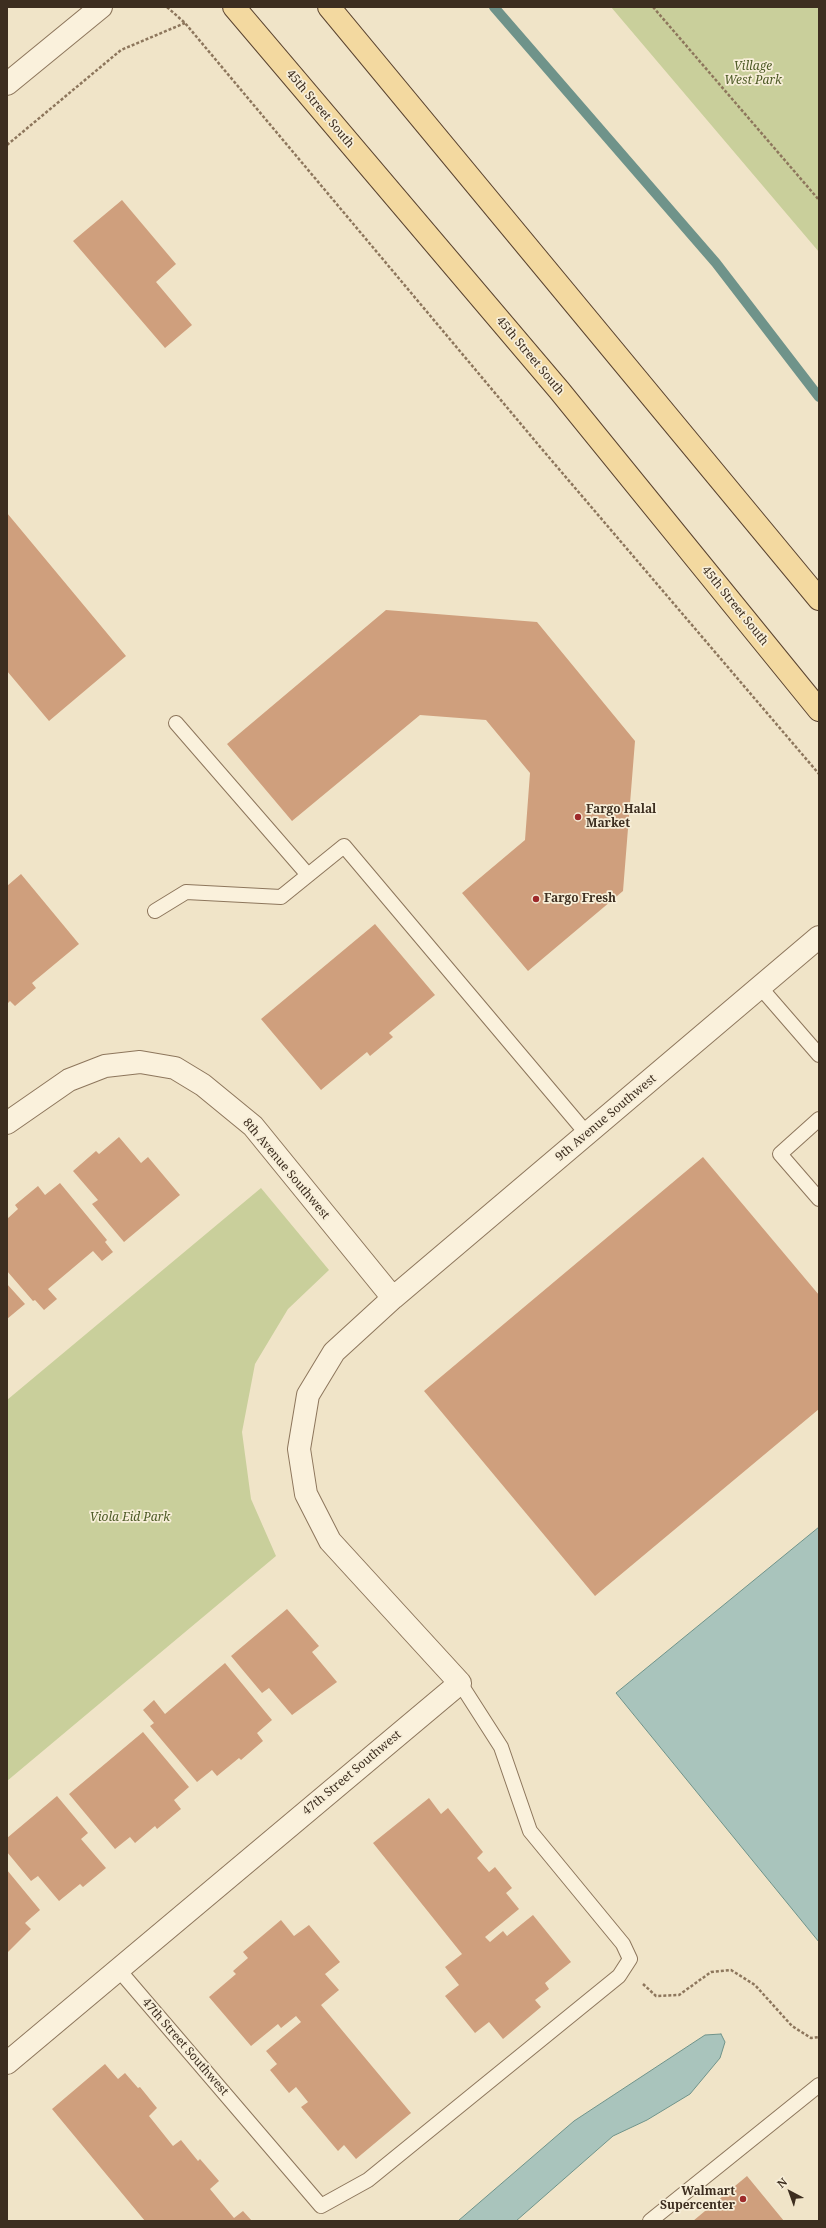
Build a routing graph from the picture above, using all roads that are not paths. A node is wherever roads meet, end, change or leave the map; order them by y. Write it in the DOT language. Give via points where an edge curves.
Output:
graph roads {
  1 [pos="101,7"];
  2 [pos="234,7"];
  3 [pos="329,7"];
  4 [pos="7,84"];
  5 [pos="819,599"];
  6 [pos="819,710"];
  7 [pos="176,723"];
  8 [pos="308,875"];
  9 [pos="155,911"];
  10 [pos="819,937"];
  11 [pos="760,987"];
  12 [pos="819,1055"];
  13 [pos="819,1119"];
  14 [pos="7,1123"];
  15 [pos="587,1134"];
  16 [pos="819,1199"];
  17 [pos="393,1298"];
  18 [pos="460,1683"];
  19 [pos="118,1969"];
  20 [pos="7,2063"];
  21 [pos="819,2085"];
  22 [pos="650,2221"];
  1 -- 4 [label="street"];
  2 -- 6 [label="main road, 45th Street South" via="559,390"];
  3 -- 5 [label="main road"];
  7 -- 8 [label="lane"];
  8 -- 9 [label="lane" via="281,897 186,892"];
  8 -- 15 [label="lane" via="344,846"];
  10 -- 11 [label="street, 9th Avenue Southwest"];
  11 -- 12 [label="lane"];
  11 -- 15 [label="street, 9th Avenue Southwest"];
  13 -- 16 [label="lane" via="780,1154"];
  14 -- 17 [label="street, 8th Avenue Southwest" via="69,1080 104,1066 140,1062 174,1068 203,1085 253,1126"];
  15 -- 17 [label="street, 9th Avenue Southwest"];
  17 -- 18 [label="street" via="334,1352 308,1395 299,1449 306,1494 330,1541"];
  18 -- 19 [label="street, 47th Street Southwest"];
  18 -- 19 [label="lane, 47th Street Southwest" via="501,1748 530,1831 623,1944 630,1959 619,1976 368,2180 321,2206"];
  19 -- 20 [label="street"];
  21 -- 22 [label="lane"];
}
